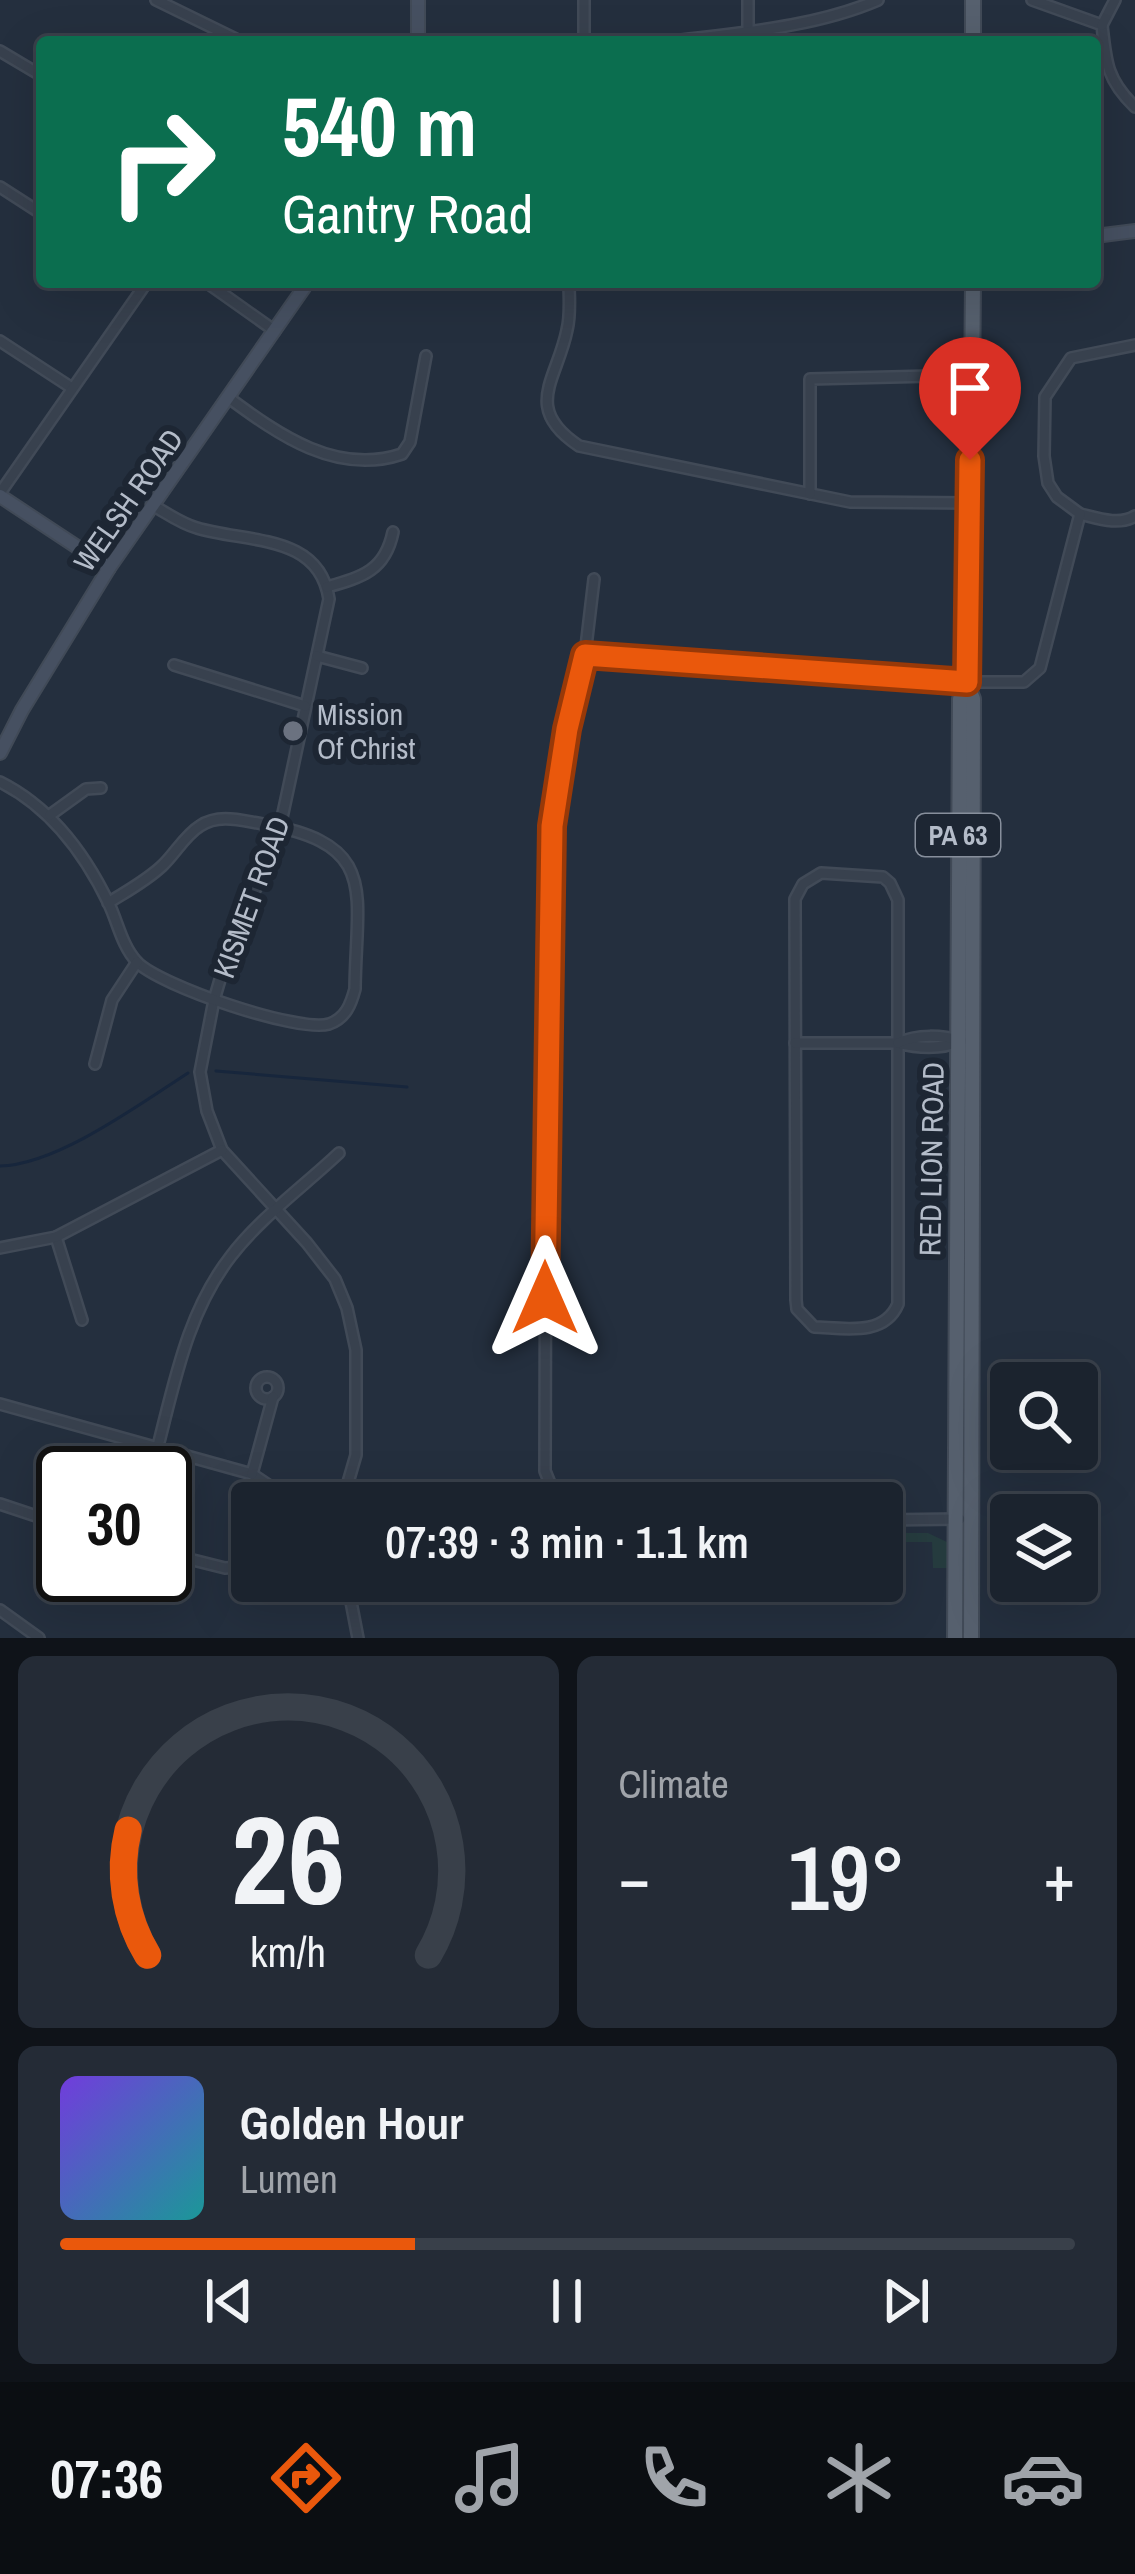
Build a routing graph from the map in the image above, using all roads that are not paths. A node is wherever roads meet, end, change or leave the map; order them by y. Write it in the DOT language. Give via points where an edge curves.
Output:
graph roads {
  1 [pos="156,0"];
  2 [pos="418,0"];
  3 [pos="584,0"];
  4 [pos="748,0"];
  5 [pos="878,0"];
  6 [pos="973,0"];
  7 [pos="1032,0"];
  8 [pos="1115,0"];
  9 [pos="171,3"];
  10 [pos="1102,25"];
  11 [pos="748,31"];
  12 [pos="231,36"];
  13 [pos="418,36"];
  14 [pos="584,36"];
  15 [pos="710,36"];
  16 [pos="973,36"];
  17 [pos="0,51"];
  18 [pos="36,72"];
  19 [pos="1135,106"];
  20 [pos="0,187"];
  21 [pos="36,209"];
  22 [pos="1135,231"];
  23 [pos="1101,235"];
  24 [pos="142,288"];
  25 [pos="214,288"];
  26 [pos="304,288"];
  27 [pos="568,288"];
  28 [pos="973,288"];
  29 [pos="275,332"];
  30 [pos="0,341"];
  31 [pos="1135,345"];
  32 [pos="426,356"];
  33 [pos="972,376"];
  34 [pos="72,388"];
  35 [pos="229,398"];
  36 [pos="810,494"];
  37 [pos="0,495"];
  38 [pos="970,503"];
  39 [pos="154,506"];
  40 [pos="1080,514"];
  41 [pos="1135,516"];
  42 [pos="393,532"];
  43 [pos="109,568"];
  44 [pos="594,579"];
  45 [pos="327,587"];
  46 [pos="585,655"];
  47 [pos="317,656"];
  48 [pos="174,665"];
  49 [pos="362,668"];
  50 [pos="967,682"];
  51 [pos="305,706"];
  52 [pos="0,753"];
  53 [pos="0,782"];
  54 [pos="101,788"];
  55 [pos="50,814"];
  56 [pos="280,827"];
  57 [pos="108,903"];
  58 [pos="136,962"];
  59 [pos="214,1000"];
  60 [pos="898,1042"];
  61 [pos="966,1042"];
  62 [pos="795,1043"];
  63 [pos="95,1064"];
  64 [pos="222,1150"];
  65 [pos="339,1153"];
  66 [pos="278,1210"];
  67 [pos="56,1237"];
  68 [pos="0,1248"];
  69 [pos="82,1320"];
  70 [pos="273,1397"];
  71 [pos="0,1404"];
  72 [pos="158,1446"];
  73 [pos="192,1456"];
  74 [pos="252,1474"];
  75 [pos="264,1482"];
  76 [pos="348,1482"];
  77 [pos="549,1482"];
  78 [pos="0,1504"];
  79 [pos="36,1516"];
  80 [pos="971,1516"];
  81 [pos="903,1520"];
  82 [pos="954,1520"];
  83 [pos="192,1560"];
  84 [pos="231,1568"];
  85 [pos="351,1602"];
  86 [pos="0,1610"];
  87 [pos="39,1638"];
  88 [pos="358,1638"];
  89 [pos="956,1638"];
  90 [pos="971,1638"];
  1 -- 9 [label="street"];
  2 -- 13 [label="main road"];
  3 -- 14 [label="street"];
  4 -- 11 [label="street"];
  5 -- 11 [label="street"];
  6 -- 16 [label="main road"];
  7 -- 10 [label="street"];
  8 -- 10 [label="street"];
  9 -- 12 [label="street"];
  10 -- 19 [label="street" via="1114,87"];
  11 -- 15 [label="street"];
  17 -- 18 [label="street"];
  20 -- 21 [label="street"];
  22 -- 23 [label="main road"];
  24 -- 34 [label="street"];
  25 -- 29 [label="street"];
  26 -- 29 [label="main road, WELSH ROAD"];
  27 -- 36 [label="street" via="569,324 549,379 550,422 579,446"];
  28 -- 33 [label="main road, RED LION ROAD / PA 63"];
  29 -- 35 [label="main road, WELSH ROAD"];
  30 -- 34 [label="street"];
  31 -- 40 [label="street" via="1071,358 1045,397 1048,483"];
  32 -- 35 [label="street" via="410,442 402,454 375,462 307,450"];
  33 -- 36 [label="street" via="809,380"];
  33 -- 38 [label="main road, RED LION ROAD / PA 63"];
  34 -- 37 [label="street"];
  35 -- 39 [label="main road, WELSH ROAD"];
  36 -- 38 [label="street"];
  37 -- 43 [label="main road"];
  38 -- 50 [label="main road, RED LION ROAD / PA 63"];
  39 -- 43 [label="main road, WELSH ROAD"];
  39 -- 45 [label="street" via="192,528 295,548"];
  40 -- 41 [label="street"];
  40 -- 50 [label="street" via="1040,668 1024,682"];
  42 -- 45 [label="street" via="380,565"];
  43 -- 52 [label="main road, WELSH ROAD"];
  44 -- 46 [label="street"];
  45 -- 47 [label="street, KISMET ROAD"];
  46 -- 50 [label="street"];
  46 -- 77 [label="street" via="552,826"];
  47 -- 49 [label="street"];
  47 -- 51 [label="street, KISMET ROAD"];
  48 -- 51 [label="street"];
  50 -- 61 [label="main road, RED LION ROAD / PA 63" via="960,699"];
  51 -- 56 [label="street, KISMET ROAD"];
  53 -- 55 [label="street"];
  54 -- 55 [label="street"];
  55 -- 57 [label="street"];
  56 -- 57 [label="street" via="228,818 199,826 146,880"];
  56 -- 59 [label="street, KISMET ROAD" via="237,922"];
  56 -- 59 [label="street" via="323,840 348,860 356,884 351,1004 339,1019 314,1025"];
  57 -- 58 [label="street"];
  58 -- 59 [label="street"];
  58 -- 63 [label="street" via="112,1000"];
  59 -- 64 [label="street, KISMET ROAD" via="200,1072"];
  60 -- 61 [label="street"];
  60 -- 62 [label="street"];
  60 -- 62 [label="street" via="898,900 876,875 821,873 795,899"];
  60 -- 62 [label="street" via="898,1304 874,1328 814,1327 796,1300"];
  61 -- 80 [label="main road, RED LION ROAD / PA 63"];
  61 -- 82 [label="main road, RED LION ROAD / PA 63"];
  64 -- 66 [label="street, KISMET ROAD"];
  64 -- 67 [label="street"];
  65 -- 66 [label="street"];
  66 -- 72 [label="street" via="233,1252 198,1310"];
  66 -- 76 [label="street, KISMET ROAD" via="334,1279 352,1329 356,1455"];
  67 -- 68 [label="street"];
  67 -- 69 [label="street"];
  70 -- 74 [label="street"];
  71 -- 72 [label="street"];
  73 -- 74 [label="street"];
  74 -- 75 [label="street"];
  78 -- 79 [label="street"];
  80 -- 82 [label="street"];
  80 -- 90 [label="main road, RED LION ROAD / PA 63"];
  81 -- 82 [label="street"];
  82 -- 89 [label="main road, RED LION ROAD / PA 63"];
  83 -- 84 [label="street"];
  85 -- 88 [label="street"];
  86 -- 87 [label="street"];
}
